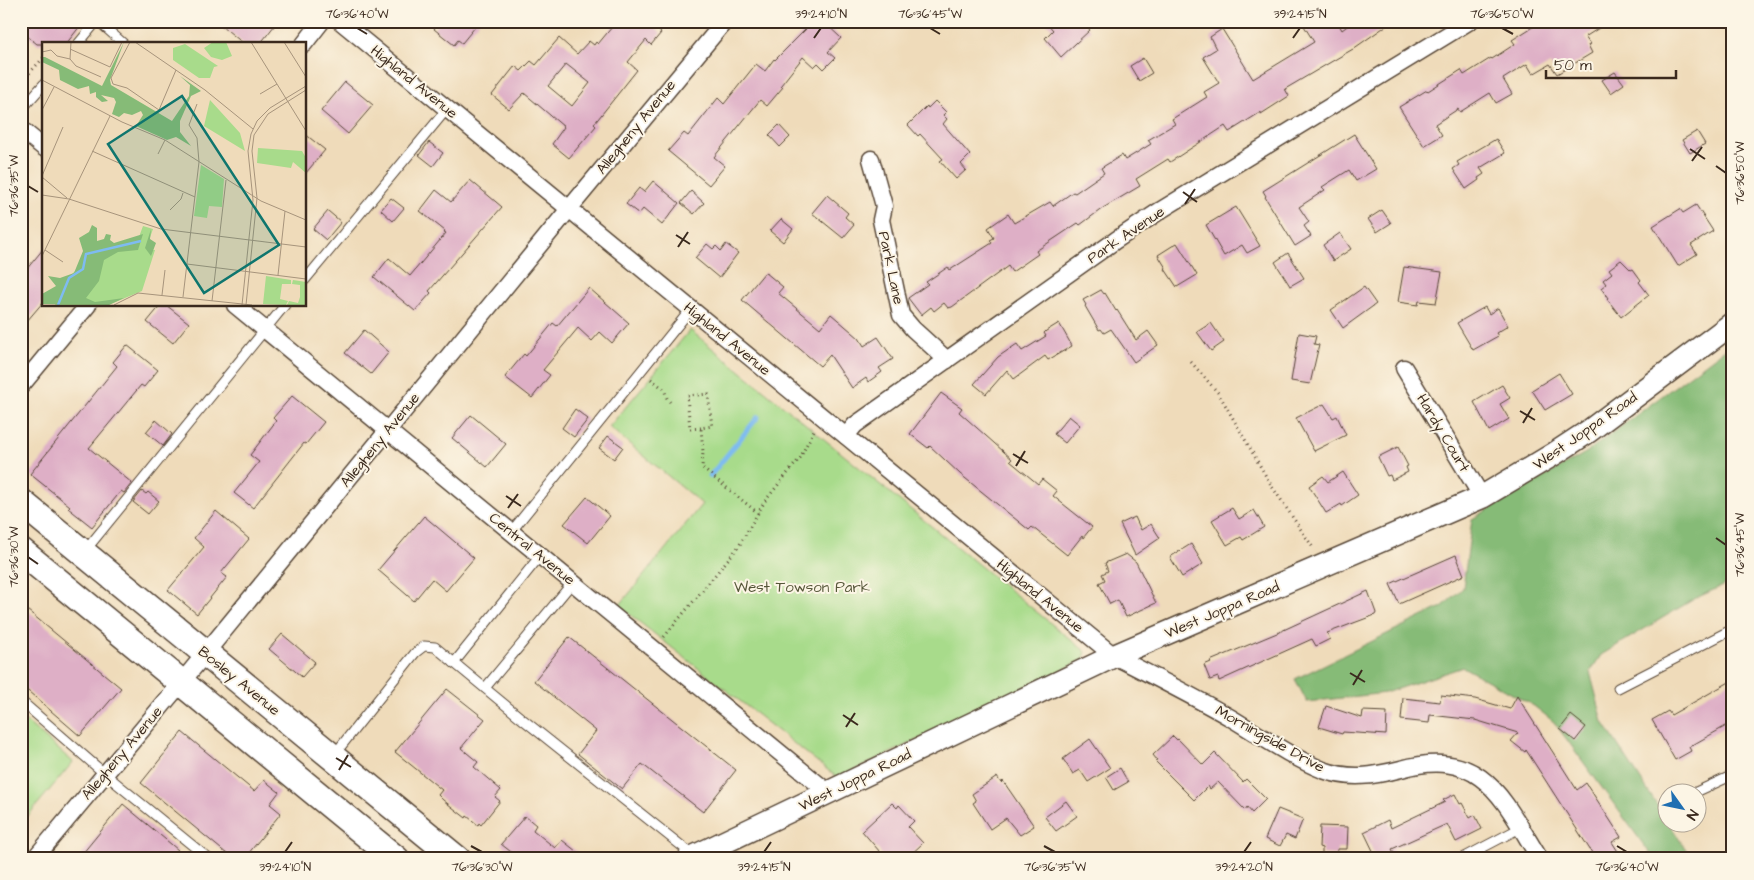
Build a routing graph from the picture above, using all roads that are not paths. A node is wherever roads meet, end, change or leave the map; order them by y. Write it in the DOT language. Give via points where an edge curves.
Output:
graph roads {
  1 [pos="98,21"];
  2 [pos="322,21"];
  3 [pos="340,21"];
  4 [pos="726,21"];
  5 [pos="1470,21"];
  6 [pos="80,42"];
  7 [pos="122,42"];
  8 [pos="306,42"];
  9 [pos="42,86"];
  10 [pos="447,109"];
  11 [pos="21,110"];
  12 [pos="21,129"];
  13 [pos="42,146"];
  14 [pos="871,159"];
  15 [pos="569,209"];
  16 [pos="306,279"];
  17 [pos="87,306"];
  18 [pos="236,306"];
  19 [pos="284,306"];
  20 [pos="691,309"];
  21 [pos="1733,323"];
  22 [pos="264,329"];
  23 [pos="947,360"];
  24 [pos="1404,368"];
  25 [pos="21,386"];
  26 [pos="388,430"];
  27 [pos="846,436"];
  28 [pos="1482,497"];
  29 [pos="21,502"];
  30 [pos="511,532"];
  31 [pos="21,551"];
  32 [pos="83,553"];
  33 [pos="540,556"];
  34 [pos="573,582"];
  35 [pos="1733,629"];
  36 [pos="205,654"];
  37 [pos="1114,656"];
  38 [pos="454,663"];
  39 [pos="181,683"];
  40 [pos="484,688"];
  41 [pos="1618,688"];
  42 [pos="21,701"];
  43 [pos="332,757"];
  44 [pos="105,774"];
  45 [pos="1733,775"];
  46 [pos="1706,787"];
  47 [pos="828,792"];
  48 [pos="1520,828"];
  49 [pos="692,857"];
  50 [pos="34,859"];
  51 [pos="209,859"];
  52 [pos="396,859"];
  53 [pos="457,859"];
  54 [pos="1462,859"];
  55 [pos="1540,859"];
  1 -- 6 [label="lane"];
  1 -- 7 [label="lane"];
  2 -- 8 [label="street"];
  3 -- 10 [label="street, Highland Avenue"];
  4 -- 15 [label="street, Allegheny Avenue"];
  5 -- 23 [label="street, Park Avenue" via="1161,210"];
  9 -- 11 [label="lane"];
  10 -- 15 [label="street, Highland Avenue"];
  10 -- 16 [label="lane"];
  12 -- 13 [label="street"];
  14 -- 23 [label="street, Park Lane" via="884,206 881,220 901,315"];
  15 -- 20 [label="street, Highland Avenue"];
  15 -- 26 [label="street, Allegheny Avenue"];
  17 -- 25 [label="street"];
  18 -- 22 [label="street, Central Avenue"];
  19 -- 22 [label="lane"];
  20 -- 27 [label="street, Highland Avenue"];
  20 -- 30 [label="lane"];
  21 -- 28 [label="street, West Joppa Road" via="1589,431"];
  22 -- 26 [label="street, Central Avenue"];
  22 -- 32 [label="lane"];
  23 -- 27 [label="street, Park Avenue" via="855,425"];
  24 -- 28 [label="street, Hardy Court"];
  26 -- 30 [label="street, Central Avenue"];
  26 -- 36 [label="street, Allegheny Avenue"];
  27 -- 37 [label="street, Highland Avenue"];
  28 -- 37 [label="street, West Joppa Road"];
  29 -- 32 [label="main road, Bosley Avenue"];
  30 -- 33 [label="street, Central Avenue"];
  31 -- 39 [label="main road"];
  32 -- 36 [label="main road, Bosley Avenue"];
  33 -- 34 [label="street, Central Avenue"];
  33 -- 38 [label="lane"];
  34 -- 40 [label="lane"];
  34 -- 47 [label="street, Central Avenue"];
  35 -- 41 [label="lane"];
  36 -- 39 [label="street, Allegheny Avenue"];
  36 -- 43 [label="main road, Bosley Avenue"];
  37 -- 47 [label="street, West Joppa Road"];
  37 -- 48 [label="street, Morningside Drive" via="1197,699 1289,753 1326,770 1347,776 1369,777 1434,763 1467,769 1492,787"];
  38 -- 40 [label="lane"];
  38 -- 43 [label="lane" via="435,647 424,646"];
  39 -- 44 [label="street, Allegheny Avenue"];
  39 -- 52 [label="main road"];
  40 -- 49 [label="lane"];
  42 -- 44 [label="lane"];
  43 -- 53 [label="main road, Bosley Avenue"];
  44 -- 50 [label="street, Allegheny Avenue"];
  44 -- 51 [label="lane"];
  45 -- 46 [label="lane"];
  47 -- 49 [label="street, West Joppa Road"];
  48 -- 54 [label="lane"];
  48 -- 55 [label="street, Morningside Drive"];
}
